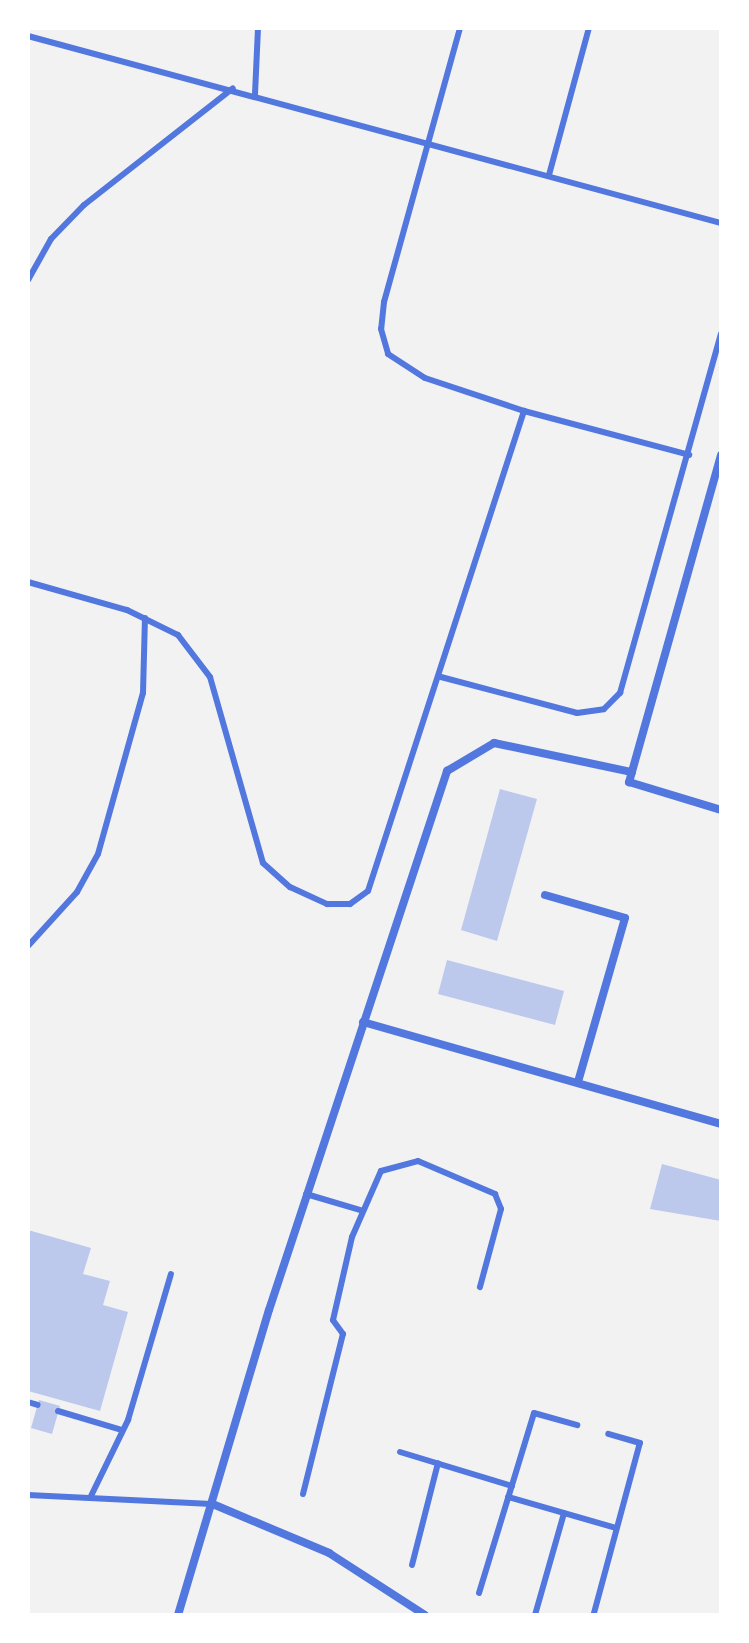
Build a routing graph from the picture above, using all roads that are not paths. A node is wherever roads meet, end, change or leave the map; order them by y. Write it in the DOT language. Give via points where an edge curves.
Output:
graph roads {
  1 [pos="258,28"];
  2 [pos="460,28"];
  3 [pos="589,28"];
  4 [pos="28,36"];
  5 [pos="233,88"];
  6 [pos="255,94"];
  7 [pos="428,143"];
  8 [pos="549,175"];
  9 [pos="721,223"];
  10 [pos="28,280"];
  11 [pos="721,334"];
  12 [pos="524,411"];
  13 [pos="689,455"];
  14 [pos="721,455"];
  15 [pos="28,582"];
  16 [pos="145,618"];
  17 [pos="441,677"];
  18 [pos="632,772"];
  19 [pos="721,810"];
  20 [pos="545,895"];
  21 [pos="28,946"];
  22 [pos="363,1022"];
  23 [pos="578,1082"];
  24 [pos="721,1124"];
  25 [pos="306,1194"];
  26 [pos="360,1210"];
  27 [pos="171,1274"];
  28 [pos="480,1287"];
  29 [pos="28,1402"];
  30 [pos="38,1405"];
  31 [pos="58,1411"];
  32 [pos="577,1425"];
  33 [pos="122,1430"];
  34 [pos="608,1434"];
  35 [pos="400,1452"];
  36 [pos="438,1463"];
  37 [pos="512,1486"];
  38 [pos="303,1494"];
  39 [pos="28,1495"];
  40 [pos="91,1496"];
  41 [pos="508,1497"];
  42 [pos="215,1505"];
  43 [pos="564,1513"];
  44 [pos="616,1528"];
  45 [pos="412,1565"];
  46 [pos="479,1593"];
  47 [pos="594,1613"];
  48 [pos="178,1615"];
  49 [pos="425,1615"];
  50 [pos="535,1615"];
  1 -- 6 [label="lane"];
  2 -- 7 [label="lane"];
  3 -- 8 [label="lane"];
  4 -- 5 [label="lane"];
  5 -- 6 [label="lane"];
  5 -- 10 [label="lane" via="84,205 51,239"];
  6 -- 7 [label="lane"];
  7 -- 8 [label="lane"];
  7 -- 12 [label="lane" via="384,302 384,344 403,367"];
  8 -- 9 [label="lane"];
  11 -- 13 [label="lane"];
  12 -- 13 [label="lane"];
  12 -- 17 [label="lane"];
  13 -- 17 [label="lane" via="620,693 604,709 577,713"];
  14 -- 18 [label="street"];
  15 -- 16 [label="lane"];
  16 -- 17 [label="lane" via="178,635 210,677 263,863 290,887 327,904 350,904 368,891"];
  16 -- 21 [label="lane" via="143,693 98,854 77,892"];
  18 -- 19 [label="street" via="629,782"];
  18 -- 22 [label="street" via="517,745 482,745 462,755 442,779"];
  20 -- 23 [label="street" via="625,918"];
  22 -- 23 [label="street"];
  22 -- 25 [label="street"];
  23 -- 24 [label="street"];
  25 -- 26 [label="lane"];
  25 -- 42 [label="street"];
  26 -- 28 [label="lane" via="381,1171 405,1161 447,1169 489,1189 501,1209"];
  26 -- 38 [label="lane" via="333,1320 343,1334"];
  27 -- 33 [label="lane"];
  29 -- 30 [label="lane"];
  31 -- 33 [label="lane"];
  32 -- 37 [label="lane" via="534,1413"];
  33 -- 40 [label="lane"];
  34 -- 44 [label="lane" via="640,1443"];
  35 -- 36 [label="lane"];
  36 -- 37 [label="lane"];
  36 -- 45 [label="lane"];
  37 -- 41 [label="lane"];
  39 -- 40 [label="lane"];
  40 -- 42 [label="lane"];
  41 -- 43 [label="lane"];
  41 -- 46 [label="lane"];
  42 -- 48 [label="street"];
  42 -- 49 [label="street" via="329,1553"];
  43 -- 44 [label="lane"];
  43 -- 50 [label="lane"];
  44 -- 47 [label="lane"];
}
